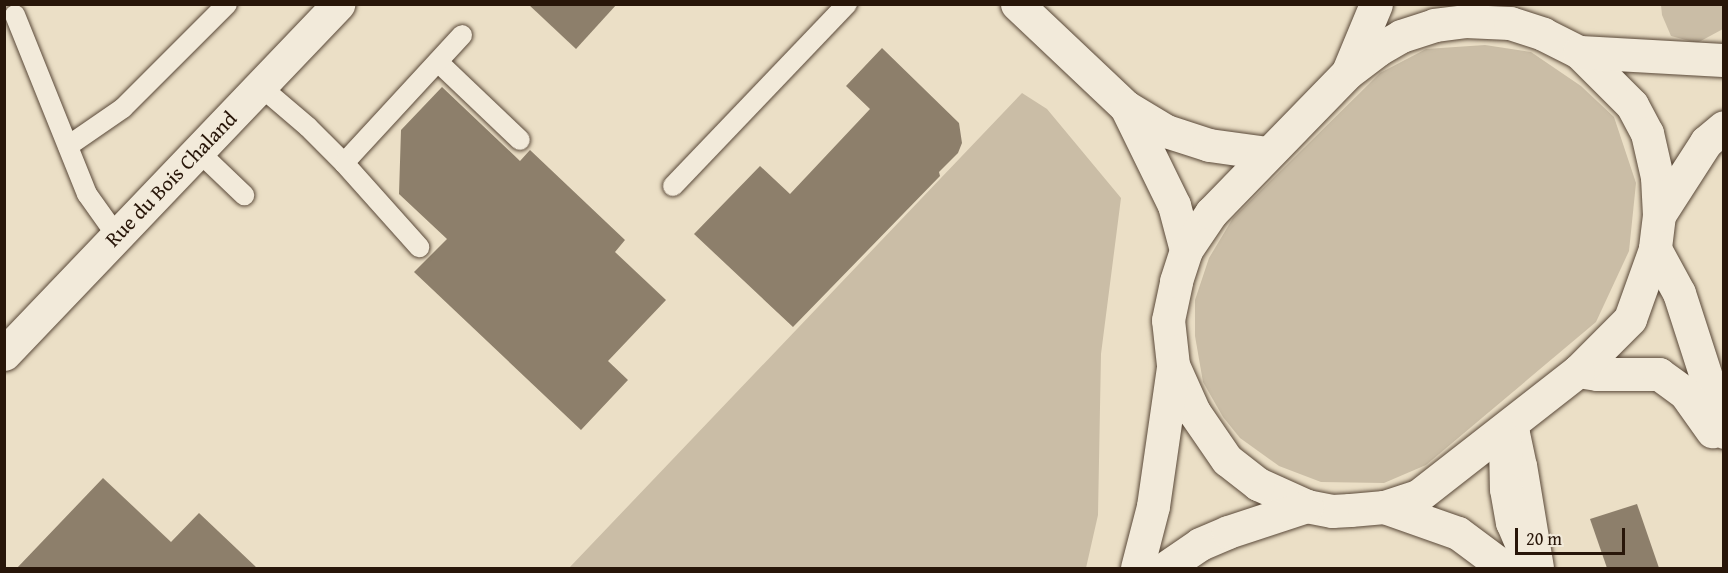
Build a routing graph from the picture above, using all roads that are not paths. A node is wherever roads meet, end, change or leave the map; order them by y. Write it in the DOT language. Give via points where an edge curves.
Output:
graph roads {
  1 [pos="227,4"];
  2 [pos="338,4"];
  3 [pos="848,4"];
  4 [pos="1017,4"];
  5 [pos="1377,4"];
  6 [pos="1501,14"];
  7 [pos="15,15"];
  8 [pos="462,35"];
  9 [pos="1579,52"];
  10 [pos="1724,60"];
  11 [pos="438,62"];
  12 [pos="1347,74"];
  13 [pos="260,86"];
  14 [pos="1126,107"];
  15 [pos="1724,127"];
  16 [pos="520,140"];
  17 [pos="68,146"];
  18 [pos="198,151"];
  19 [pos="1267,153"];
  20 [pos="344,163"];
  21 [pos="673,186"];
  22 [pos="244,195"];
  23 [pos="1659,215"];
  24 [pos="117,236"];
  25 [pos="419,247"];
  26 [pos="1654,249"];
  27 [pos="1186,250"];
  28 [pos="9,341"];
  29 [pos="1173,365"];
  30 [pos="1578,372"];
  31 [pos="1507,428"];
  32 [pos="1724,432"];
  33 [pos="1724,447"];
  34 [pos="1307,506"];
  35 [pos="1384,507"];
  36 [pos="1137,568"];
  37 [pos="1165,568"];
  38 [pos="1505,568"];
  39 [pos="1528,568"];
  40 [pos="1544,568"];
  1 -- 17 [label="lane" via="123,108"];
  2 -- 13 [label="main road, Rue du Bois Chaland"];
  3 -- 21 [label="lane"];
  4 -- 14 [label="main road"];
  5 -- 12 [label="main road"];
  6 -- 9 [label="main road"];
  6 -- 12 [label="main road" via="1434,25 1401,36"];
  7 -- 17 [label="lane"];
  8 -- 11 [label="lane"];
  9 -- 10 [label="main road"];
  9 -- 23 [label="main road" via="1632,105 1647,133 1657,177"];
  11 -- 16 [label="lane"];
  11 -- 20 [label="lane"];
  12 -- 19 [label="main road"];
  13 -- 18 [label="main road, Rue du Bois Chaland"];
  13 -- 20 [label="lane"];
  14 -- 19 [label="main road" via="1166,131 1209,145"];
  14 -- 27 [label="main road" via="1174,205"];
  15 -- 23 [label="main road" via="1706,142"];
  17 -- 24 [label="lane" via="87,194"];
  18 -- 22 [label="lane"];
  18 -- 24 [label="main road, Rue du Bois Chaland"];
  19 -- 27 [label="main road" via="1211,213"];
  20 -- 25 [label="lane"];
  23 -- 26 [label="main road"];
  24 -- 28 [label="main road, Rue du Bois Chaland"];
  26 -- 30 [label="main road" via="1630,319"];
  26 -- 32 [label="main road" via="1679,293"];
  27 -- 29 [label="main road" via="1168,320"];
  29 -- 34 [label="main road" via="1194,412 1227,460 1258,484"];
  29 -- 36 [label="main road" via="1153,506"];
  30 -- 31 [label="main road"];
  30 -- 33 [label="main road" via="1659,374 1685,393"];
  31 -- 35 [label="main road" via="1418,496"];
  31 -- 39 [label="main road" via="1506,489 1512,522"];
  31 -- 40 [label="lane" via="1520,432"];
  34 -- 35 [label="main road" via="1332,511"];
  34 -- 37 [label="main road" via="1200,544"];
  35 -- 38 [label="main road" via="1458,533"];
}
